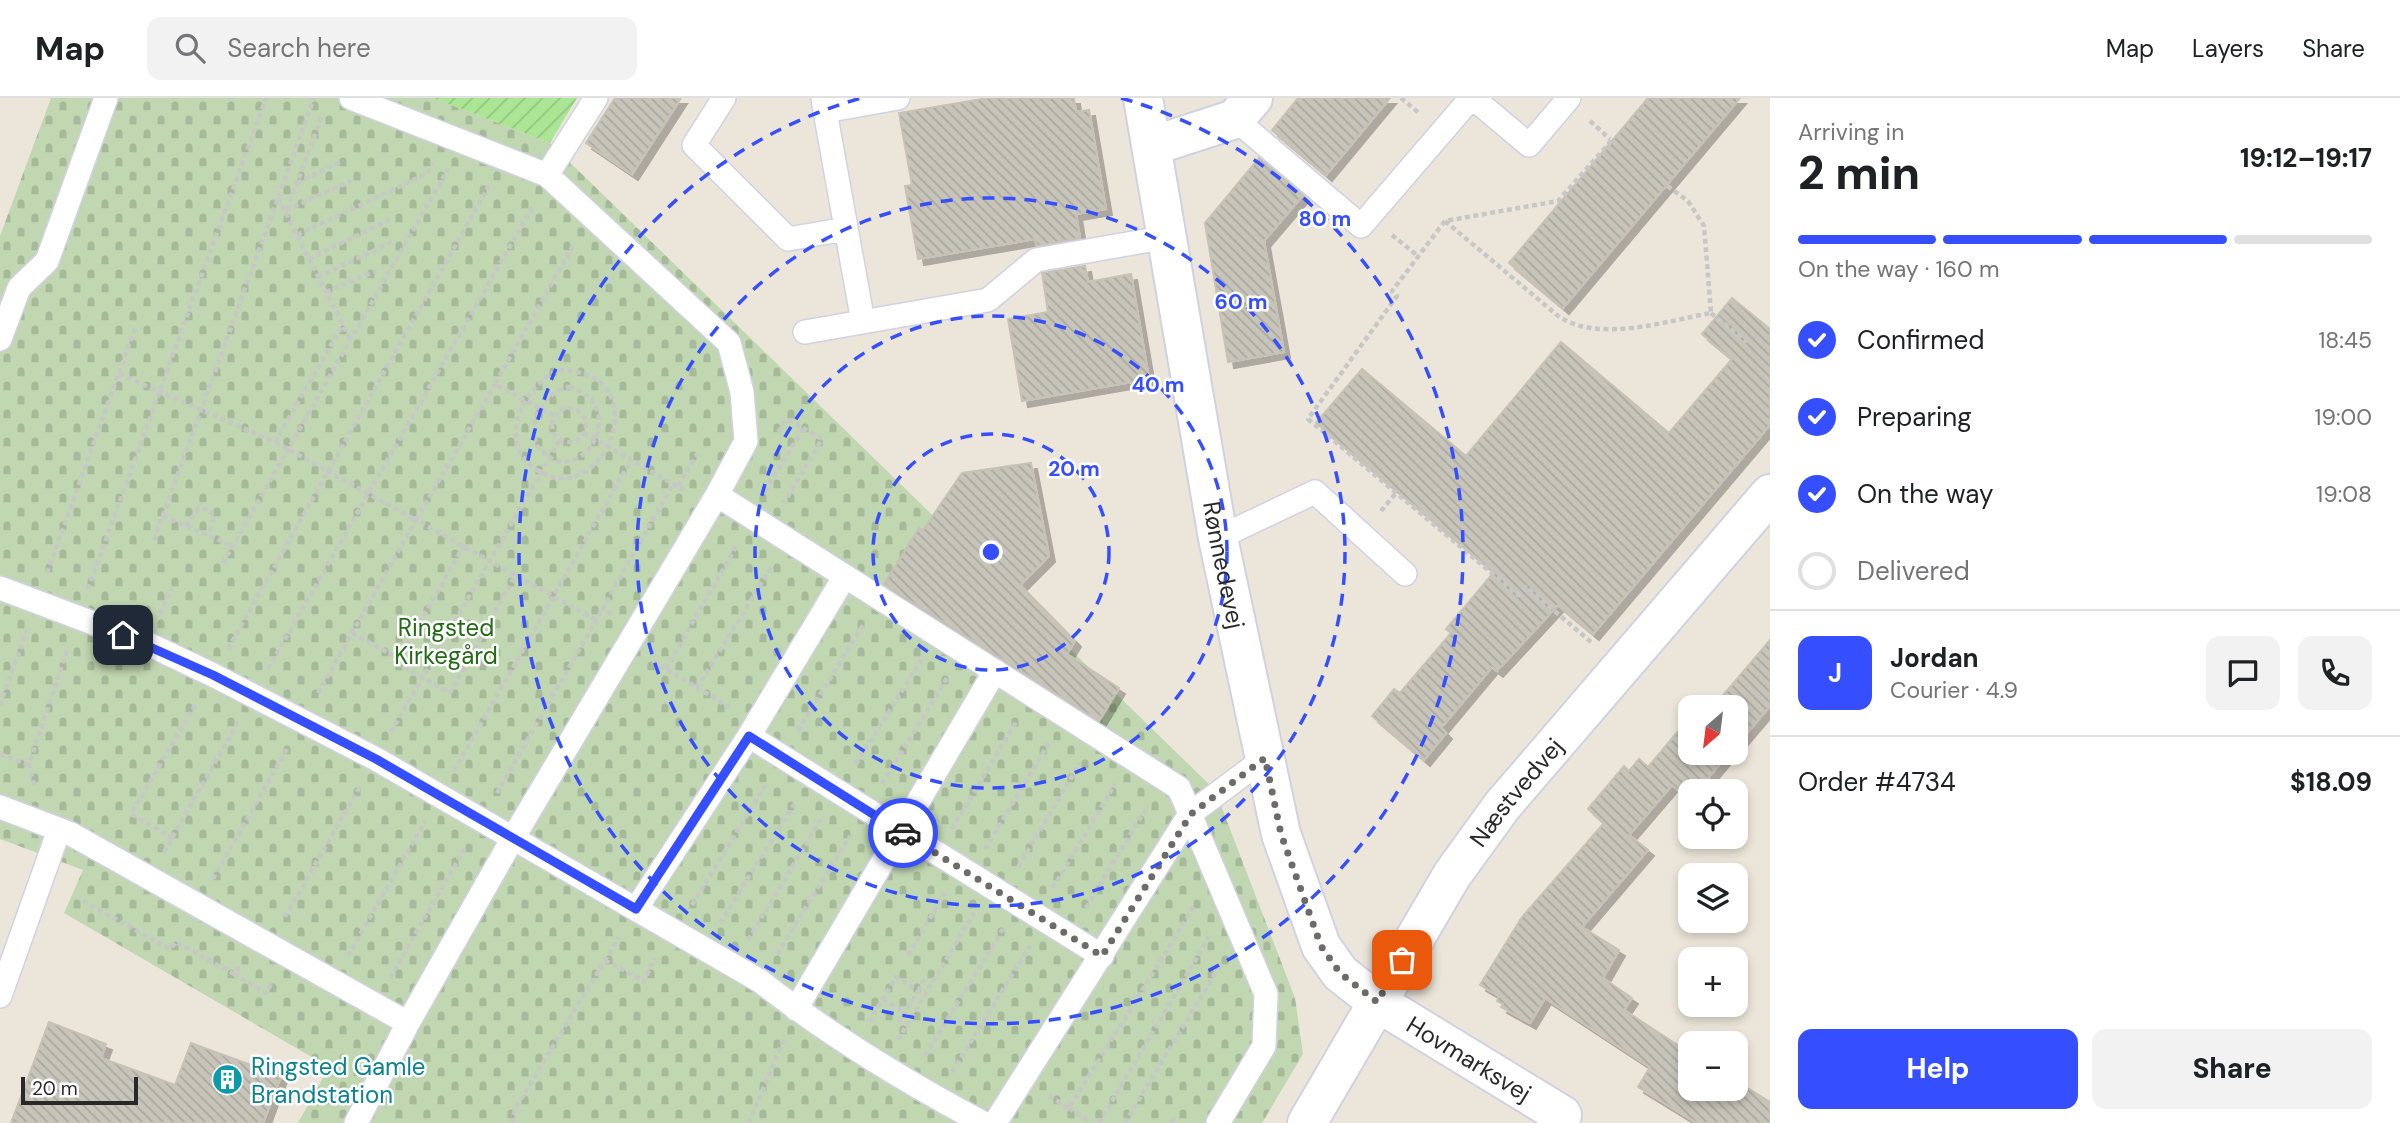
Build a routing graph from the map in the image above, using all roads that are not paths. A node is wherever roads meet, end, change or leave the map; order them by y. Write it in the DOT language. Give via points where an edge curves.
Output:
graph roads {
  1 [pos="106,98"];
  2 [pos="351,98"];
  3 [pos="596,98"];
  4 [pos="724,98"];
  5 [pos="898,98"];
  6 [pos="1143,98"];
  7 [pos="1472,98"];
  8 [pos="1569,98"];
  9 [pos="824,104"];
  10 [pos="1244,108"];
  11 [pos="1152,146"];
  12 [pos="548,177"];
  13 [pos="846,229"];
  14 [pos="1167,237"];
  15 [pos="863,322"];
  16 [pos="805,332"];
  17 [pos="0,339"];
  18 [pos="1770,494"];
  19 [pos="714,500"];
  20 [pos="1218,538"];
  21 [pos="1405,574"];
  22 [pos="845,576"];
  23 [pos="0,588"];
  24 [pos="995,671"];
  25 [pos="753,730"];
  26 [pos="1265,758"];
  27 [pos="0,807"];
  28 [pos="1191,814"];
  29 [pos="59,830"];
  30 [pos="900,831"];
  31 [pos="513,838"];
  32 [pos="636,909"];
  33 [pos="1102,956"];
  34 [pos="0,996"];
  35 [pos="1377,1002"];
  36 [pos="796,1009"];
  37 [pos="408,1023"];
  38 [pos="1559,1119"];
  39 [pos="356,1123"];
  40 [pos="984,1123"];
  41 [pos="995,1123"];
  42 [pos="1218,1123"];
  43 [pos="1307,1123"];
  1 -- 17 [label="lane" via="47,261 19,288"];
  2 -- 12 [label="lane"];
  3 -- 12 [label="lane"];
  4 -- 13 [label="lane" via="694,145 788,239"];
  5 -- 9 [label="lane"];
  6 -- 11 [label="street, Rønnedevej"];
  7 -- 8 [label="lane" via="1529,145"];
  7 -- 10 [label="lane" via="1361,226"];
  9 -- 13 [label="lane"];
  10 -- 11 [label="street"];
  11 -- 14 [label="street, Rønnedevej"];
  12 -- 19 [label="lane" via="729,344 742,393 746,441"];
  13 -- 15 [label="lane"];
  14 -- 15 [label="lane" via="1036,260 988,300"];
  14 -- 20 [label="street, Rønnedevej"];
  15 -- 16 [label="lane"];
  18 -- 35 [label="street, Næstvedvej" via="1502,806 1452,875"];
  19 -- 22 [label="lane" via="765,525"];
  19 -- 31 [label="lane"];
  20 -- 21 [label="lane" via="1315,492"];
  20 -- 26 [label="street, Rønnedevej"];
  22 -- 24 [label="lane"];
  22 -- 25 [label="lane"];
  23 -- 31 [label="lane" via="146,643 213,675"];
  24 -- 28 [label="lane" via="1179,788"];
  24 -- 30 [label="lane"];
  25 -- 30 [label="lane" via="812,775"];
  25 -- 32 [label="lane"];
  26 -- 28 [label="lane"];
  26 -- 35 [label="street, Rønnedevej" via="1281,834 1321,946 1340,973"];
  27 -- 29 [label="lane"];
  28 -- 33 [label="lane"];
  28 -- 42 [label="lane" via="1266,993 1264,1046"];
  29 -- 34 [label="lane"];
  29 -- 37 [label="lane"];
  30 -- 33 [label="lane"];
  30 -- 36 [label="lane"];
  31 -- 32 [label="lane"];
  31 -- 37 [label="lane"];
  32 -- 36 [label="lane" via="760,981"];
  33 -- 41 [label="lane"];
  35 -- 38 [label="street, Hovmarksvej"];
  35 -- 43 [label="street, Næstvedvej"];
  36 -- 40 [label="lane"];
  37 -- 39 [label="lane"];
}
